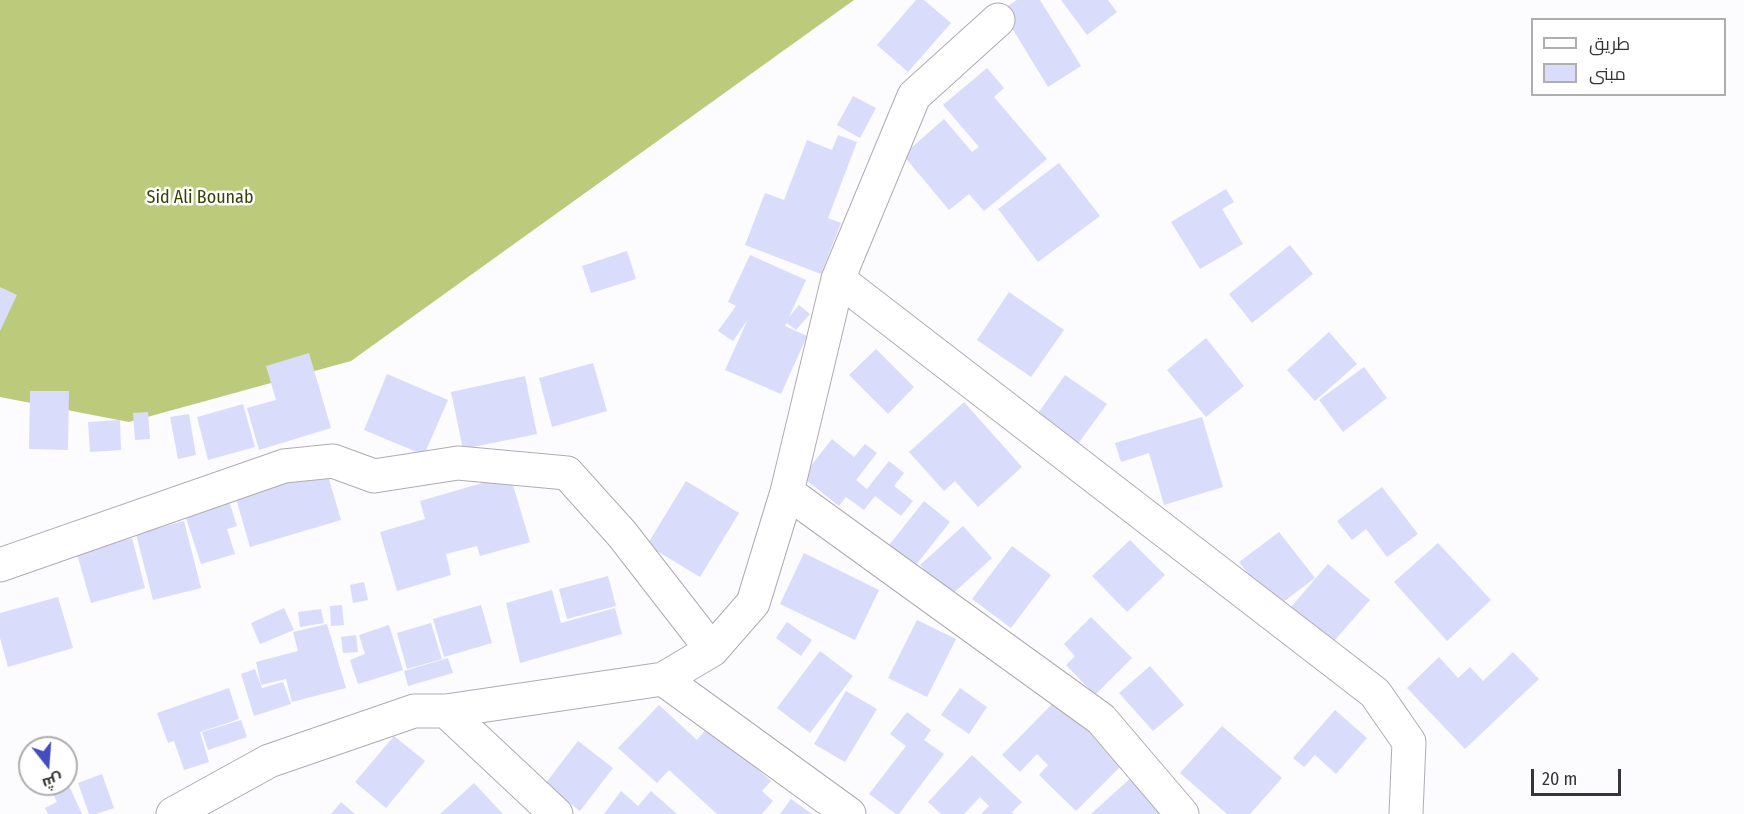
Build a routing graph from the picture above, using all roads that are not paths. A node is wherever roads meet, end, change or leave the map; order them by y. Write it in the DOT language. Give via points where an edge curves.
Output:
graph roads {
  1 [pos="998,20"];
  2 [pos="838,279"];
  3 [pos="787,492"];
  4 [pos="0,565"];
  5 [pos="712,650"];
  6 [pos="663,679"];
  7 [pos="446,711"];
  8 [pos="187,811"];
  9 [pos="556,814"];
  10 [pos="849,814"];
  11 [pos="1182,814"];
  12 [pos="1406,814"];
  1 -- 2 [label="street" via="914,96"];
  2 -- 3 [label="street"];
  2 -- 12 [label="street" via="1374,693 1409,742"];
  3 -- 5 [label="street" via="753,603"];
  3 -- 11 [label="street" via="1101,720"];
  4 -- 5 [label="street" via="284,466 333,461 374,476 458,463 567,473 622,534"];
  5 -- 6 [label="street"];
  6 -- 7 [label="street"];
  6 -- 10 [label="street"];
  7 -- 8 [label="street" via="414,711 269,761"];
  7 -- 9 [label="street"];
}
